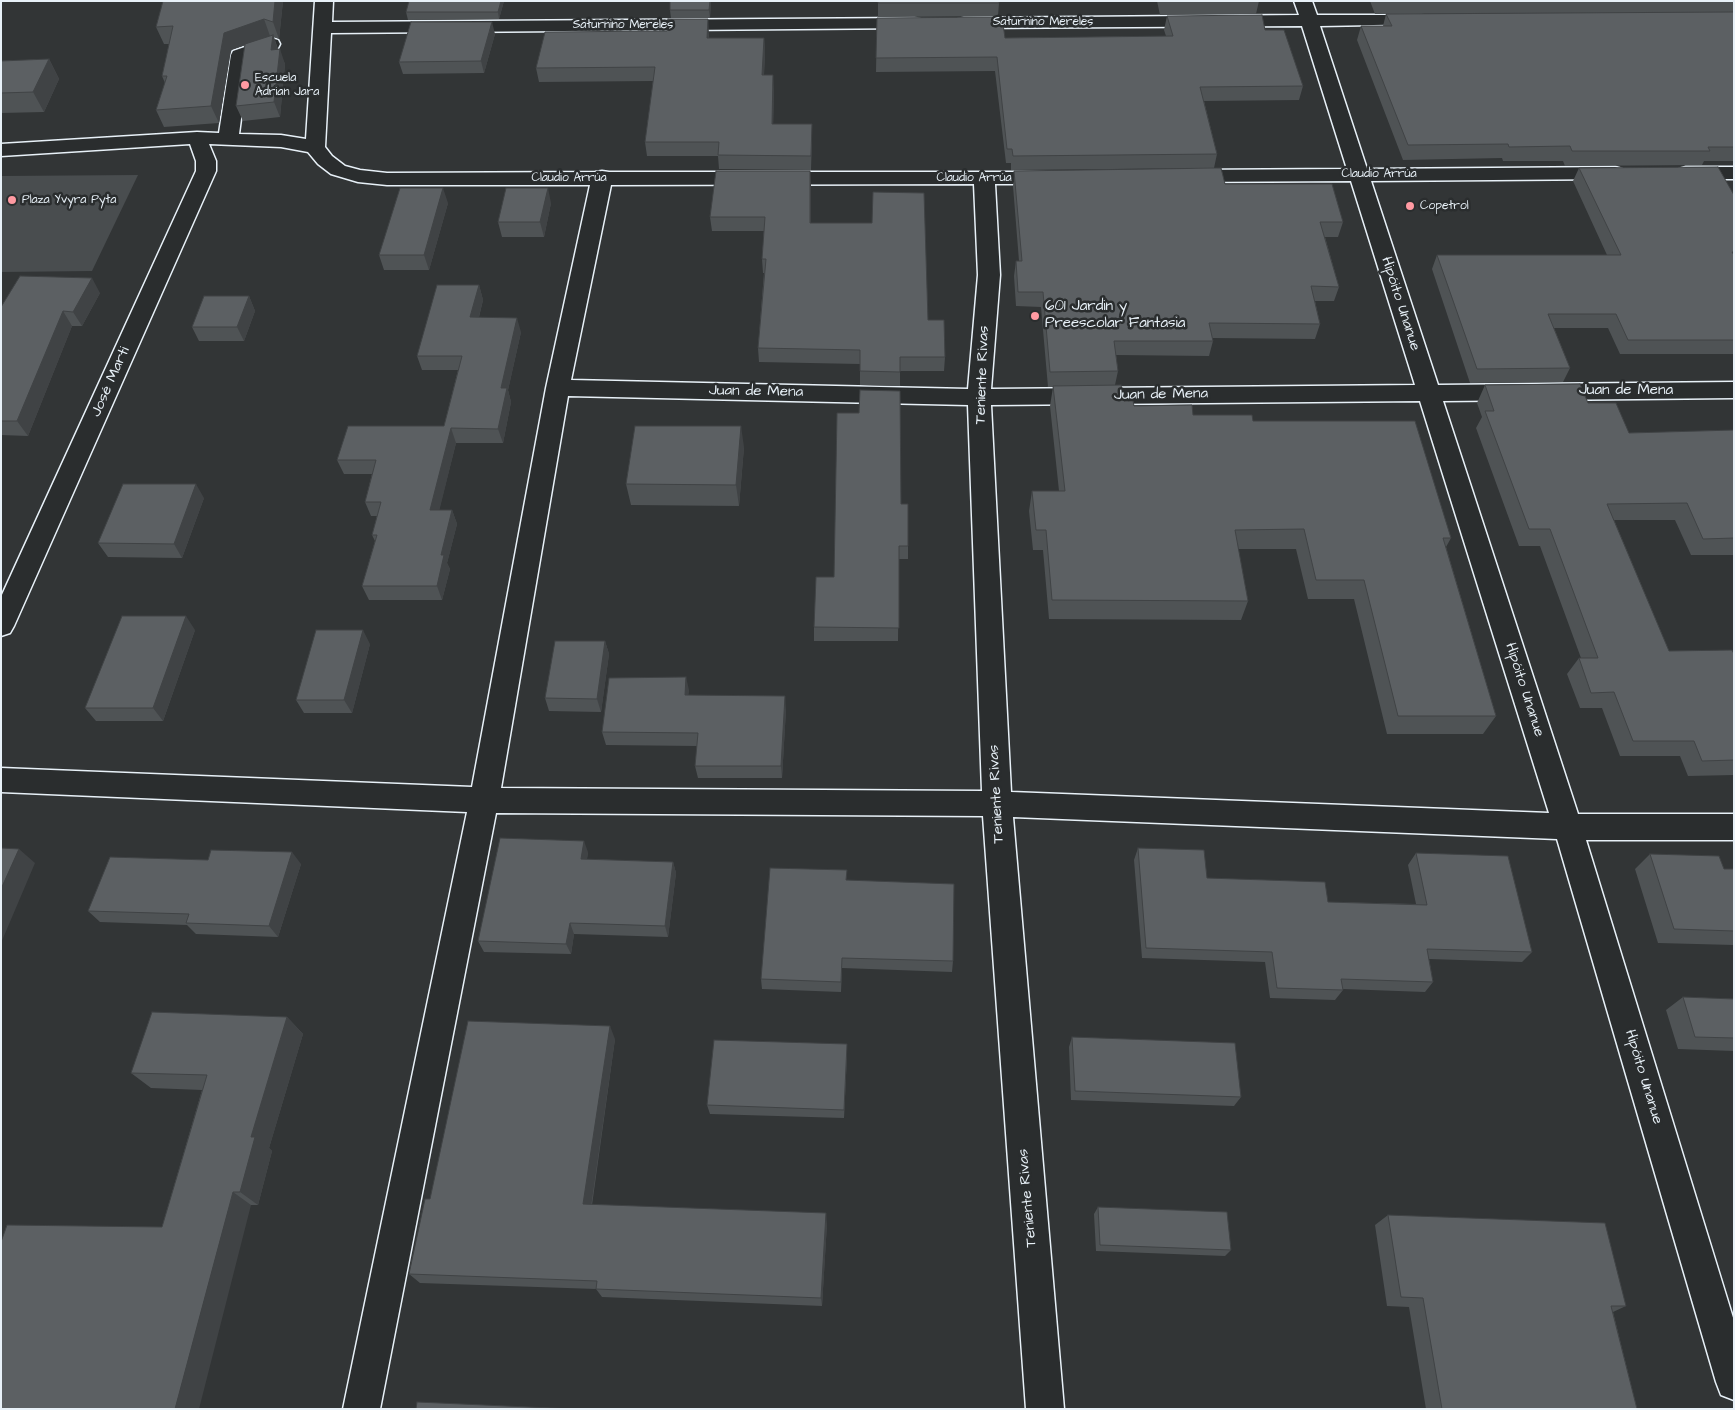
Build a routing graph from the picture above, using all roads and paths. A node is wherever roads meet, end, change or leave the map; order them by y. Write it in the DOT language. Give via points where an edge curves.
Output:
graph roads {
  1 [pos="324,1"];
  2 [pos="1306,11"];
  3 [pos="1438,20"];
  4 [pos="931,23"];
  5 [pos="951,23"];
  6 [pos="323,28"];
  7 [pos="271,44"];
  8 [pos="197,138"];
  9 [pos="228,139"];
  10 [pos="314,147"];
  11 [pos="1,150"];
  12 [pos="1635,173"];
  13 [pos="1665,173"];
  14 [pos="1734,173"];
  15 [pos="1359,174"];
  16 [pos="1172,176"];
  17 [pos="602,177"];
  18 [pos="1073,177"];
  19 [pos="984,178"];
  20 [pos="558,388"];
  21 [pos="1734,390"];
  22 [pos="1428,392"];
  23 [pos="979,397"];
  24 [pos="1,626"];
  25 [pos="1,780"];
  26 [pos="484,800"];
  27 [pos="997,804"];
  28 [pos="1568,827"];
  29 [pos="1734,827"];
  30 [pos="1734,1382"];
  31 [pos="360,1409"];
  32 [pos="1045,1409"];
  1 -- 6 [label="street"];
  2 -- 3 [label="street, Saturnino Mereles"];
  2 -- 5 [label="street, Saturnino Mereles"];
  2 -- 15 [label="street, Hipóito Unanue"];
  4 -- 6 [label="street, Saturnino Mereles"];
  6 -- 10 [label="street"];
  7 -- 9 [label="street" via="240,55"];
  8 -- 9 [label="street"];
  8 -- 11 [label="street"];
  8 -- 24 [label="street, José Marti" via="206,161 206,171"];
  9 -- 10 [label="street" via="280,141"];
  10 -- 17 [label="street, Claudio Arrúa" via="338,170 358,176 387,179"];
  12 -- 15 [label="street, Claudio Arrúa"];
  13 -- 14 [label="street"];
  15 -- 16 [label="street, Claudio Arrúa"];
  15 -- 22 [label="street, Hipóito Unanue"];
  17 -- 19 [label="street, Claudio Arrúa"];
  17 -- 20 [label="street"];
  18 -- 19 [label="street, Claudio Arrúa"];
  19 -- 23 [label="street, Teniente Rivas" via="988,275"];
  20 -- 23 [label="street, Juan de Mena"];
  20 -- 26 [label="street"];
  21 -- 22 [label="street, Juan de Mena"];
  22 -- 23 [label="street, Juan de Mena"];
  22 -- 28 [label="street, Hipóito Unanue"];
  23 -- 27 [label="street, Teniente Rivas"];
  25 -- 26 [label="street"];
  26 -- 27 [label="street"];
  26 -- 31 [label="street"];
  27 -- 28 [label="street"];
  27 -- 32 [label="street, Teniente Rivas"];
  28 -- 29 [label="street"];
  28 -- 30 [label="street, Hipóito Unanue"];
}
